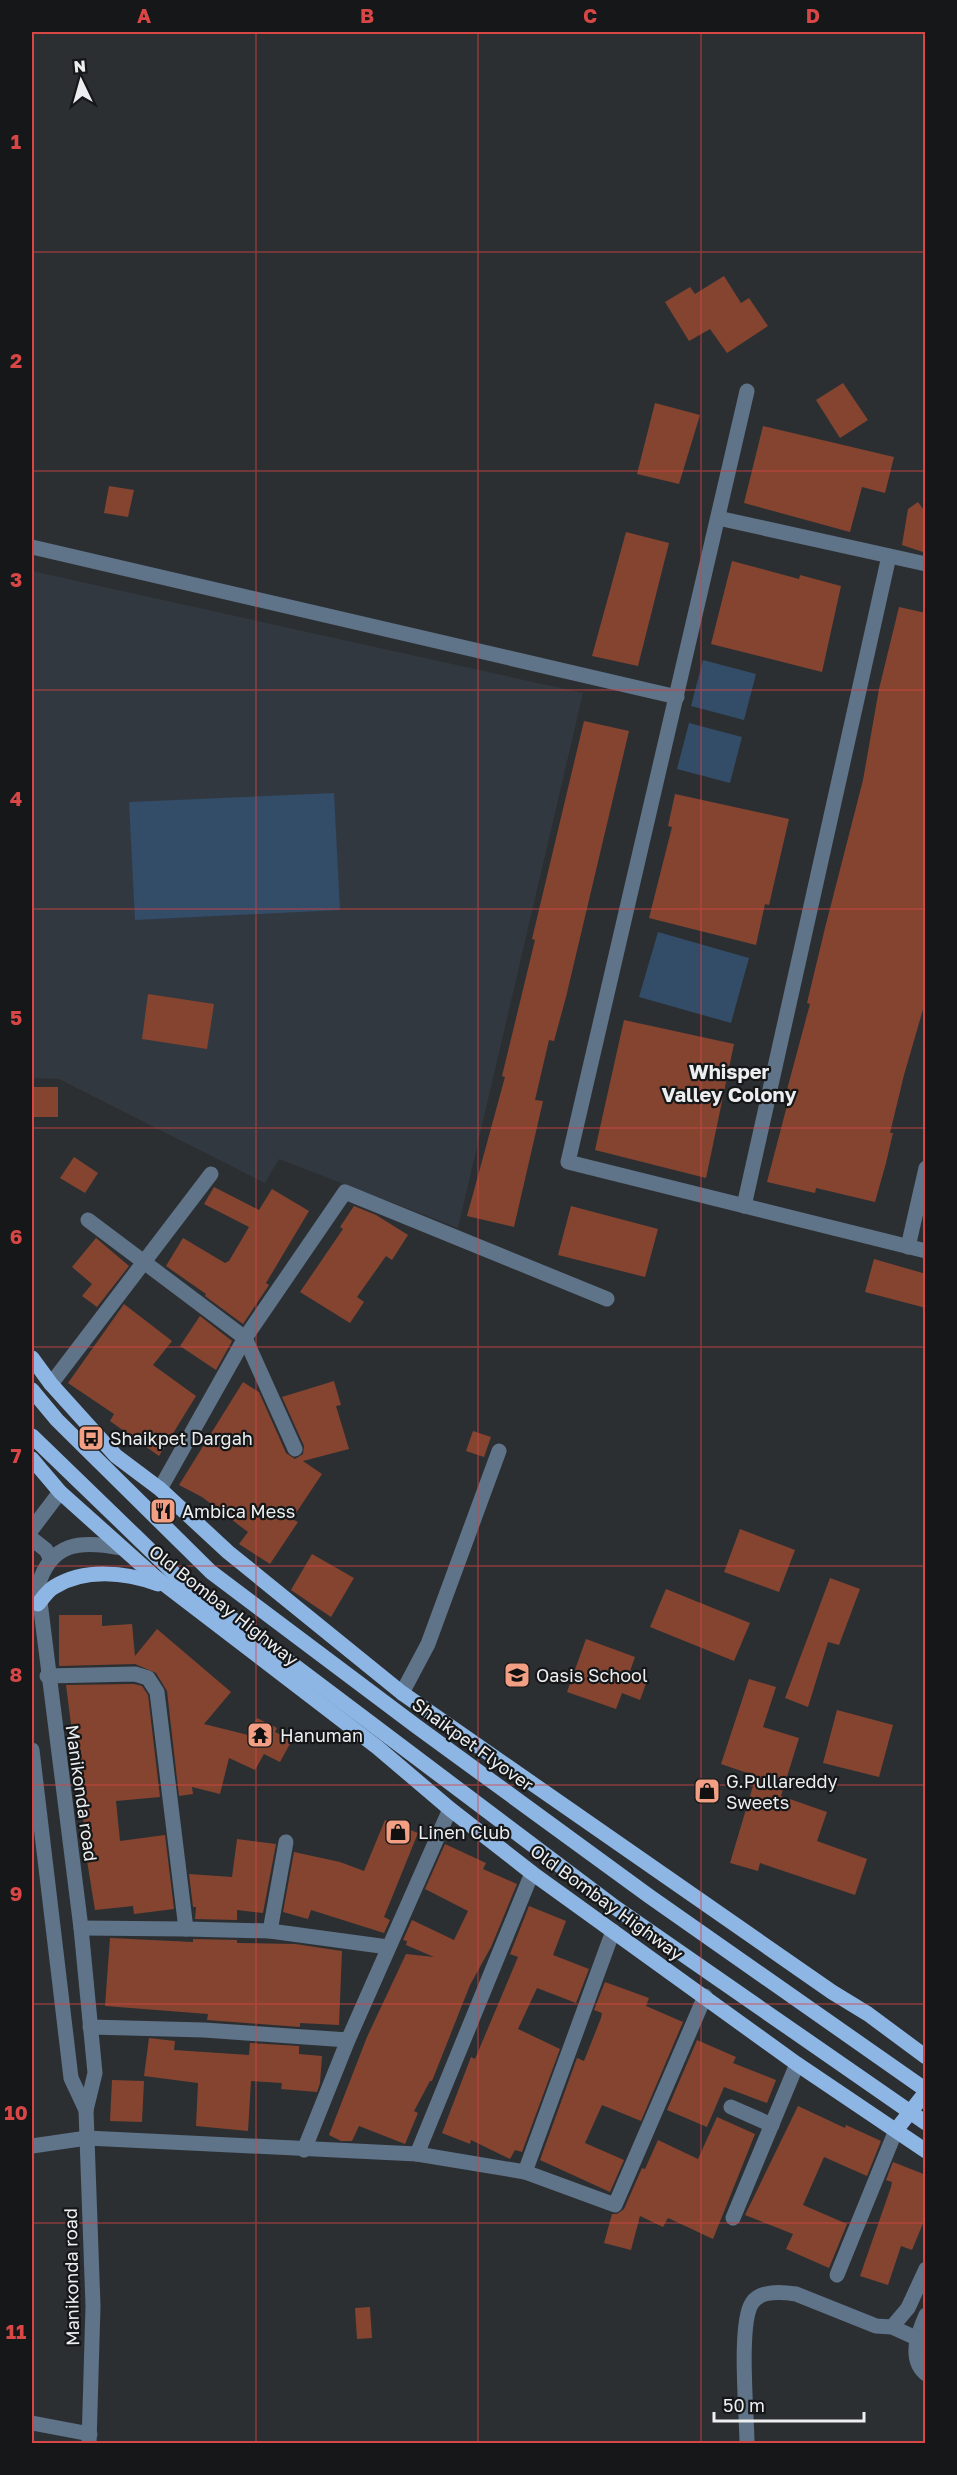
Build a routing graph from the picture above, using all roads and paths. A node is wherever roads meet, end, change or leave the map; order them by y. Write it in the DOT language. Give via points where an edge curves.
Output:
graph roads {
  1 [pos="747,391"];
  2 [pos="718,518"];
  3 [pos="32,547"];
  4 [pos="889,556"];
  5 [pos="926,564"];
  6 [pos="676,697"];
  7 [pos="926,1168"];
  8 [pos="211,1174"];
  9 [pos="744,1206"];
  10 [pos="88,1220"];
  11 [pos="908,1247"];
  12 [pos="926,1251"];
  13 [pos="144,1263"];
  14 [pos="607,1299"];
  15 [pos="245,1338"];
  16 [pos="32,1358"];
  17 [pos="51,1384"];
  18 [pos="32,1390"];
  19 [pos="32,1436"];
  20 [pos="295,1449"];
  21 [pos="499,1451"];
  22 [pos="32,1460"];
  23 [pos="160,1489"];
  24 [pos="60,1492"];
  25 [pos="32,1529"];
  26 [pos="32,1539"];
  27 [pos="121,1548"];
  28 [pos="50,1558"];
  29 [pos="169,1588"];
  30 [pos="38,1604"];
  31 [pos="47,1676"];
  32 [pos="402,1693"];
  33 [pos="32,1750"];
  34 [pos="450,1809"];
  35 [pos="286,1842"];
  36 [pos="532,1873"];
  37 [pos="81,1928"];
  38 [pos="186,1929"];
  39 [pos="270,1931"];
  40 [pos="613,1931"];
  41 [pos="388,1947"];
  42 [pos="705,1996"];
  43 [pos="90,2027"];
  44 [pos="348,2040"];
  45 [pos="926,2057"];
  46 [pos="797,2064"];
  47 [pos="926,2091"];
  48 [pos="731,2107"];
  49 [pos="86,2110"];
  50 [pos="926,2123"];
  51 [pos="772,2125"];
  52 [pos="896,2130"];
  53 [pos="87,2138"];
  54 [pos="32,2146"];
  55 [pos="304,2150"];
  56 [pos="926,2151"];
  57 [pos="417,2154"];
  58 [pos="525,2172"];
  59 [pos="733,2218"];
  60 [pos="926,2269"];
  61 [pos="837,2275"];
  62 [pos="926,2315"];
  63 [pos="892,2327"];
  64 [pos="916,2338"];
  65 [pos="926,2374"];
  66 [pos="32,2423"];
  67 [pos="90,2439"];
  68 [pos="747,2444"];
  1 -- 2 [label="street"];
  2 -- 4 [label="street"];
  2 -- 6 [label="street"];
  3 -- 6 [label="street"];
  4 -- 5 [label="street"];
  4 -- 9 [label="street"];
  6 -- 9 [label="street" via="568,1162"];
  7 -- 11 [label="street"];
  8 -- 13 [label="street"];
  9 -- 11 [label="street"];
  10 -- 13 [label="street"];
  11 -- 12 [label="street"];
  13 -- 15 [label="street"];
  13 -- 17 [label="street"];
  14 -- 15 [label="street" via="345,1192"];
  15 -- 20 [label="street"];
  15 -- 23 [label="street"];
  16 -- 17 [label="main road"];
  17 -- 23 [label="main road" via="116,1455"];
  18 -- 47 [label="main road, Shaikpet Flyover" via="57,1420 211,1572 649,1896"];
  19 -- 50 [label="main road, bridge" via="182,1581 616,1908"];
  21 -- 32 [label="street" via="428,1644"];
  22 -- 24 [label="main road, Old Bombay Highway"];
  23 -- 32 [label="main road" via="228,1552"];
  24 -- 25 [label="street"];
  24 -- 27 [label="main road, Old Bombay Highway"];
  26 -- 28 [label="street"];
  27 -- 28 [label="street" via="82,1545 66,1548"];
  27 -- 29 [label="main road, Old Bombay Highway"];
  28 -- 30 [label="street, Manikonda road" via="38,1586"];
  29 -- 30 [label="main road" via="114,1573 90,1575 52,1587"];
  29 -- 34 [label="main road, Old Bombay Highway" via="377,1747"];
  30 -- 31 [label="street, Manikonda road"];
  31 -- 37 [label="street, Manikonda road"];
  31 -- 38 [label="street" via="135,1674 153,1683"];
  32 -- 45 [label="main road"];
  33 -- 49 [label="street, Manikonda road" via="71,2078"];
  34 -- 36 [label="main road, Old Bombay Highway"];
  34 -- 41 [label="street"];
  35 -- 39 [label="street"];
  36 -- 40 [label="main road, Old Bombay Highway"];
  36 -- 57 [label="street"];
  37 -- 38 [label="street"];
  37 -- 43 [label="street, Manikonda road"];
  38 -- 39 [label="street"];
  39 -- 41 [label="street"];
  40 -- 42 [label="main road, Old Bombay Highway"];
  40 -- 58 [label="street"];
  41 -- 44 [label="street"];
  42 -- 46 [label="main road, Old Bombay Highway"];
  42 -- 58 [label="street" via="615,2205"];
  43 -- 44 [label="street"];
  43 -- 49 [label="street, Manikonda road" via="95,2073"];
  44 -- 55 [label="street"];
  46 -- 51 [label="street"];
  46 -- 52 [label="main road, Old Bombay Highway"];
  47 -- 52 [label="main road"];
  48 -- 51 [label="street"];
  49 -- 53 [label="street, Manikonda road"];
  51 -- 59 [label="street"];
  52 -- 56 [label="main road, Old Bombay Highway"];
  52 -- 61 [label="street"];
  53 -- 54 [label="street"];
  53 -- 55 [label="street"];
  53 -- 67 [label="street, Manikonda road" via="93,2306"];
  55 -- 57 [label="street"];
  57 -- 58 [label="street"];
  60 -- 63 [label="street" via="908,2308"];
  62 -- 64 [label="street"];
  63 -- 64 [label="street"];
  63 -- 68 [label="street" via="876,2326 795,2294 759,2296 748,2312 745,2334"];
  64 -- 65 [label="street" via="916,2354"];
  66 -- 67 [label="street"];
}
